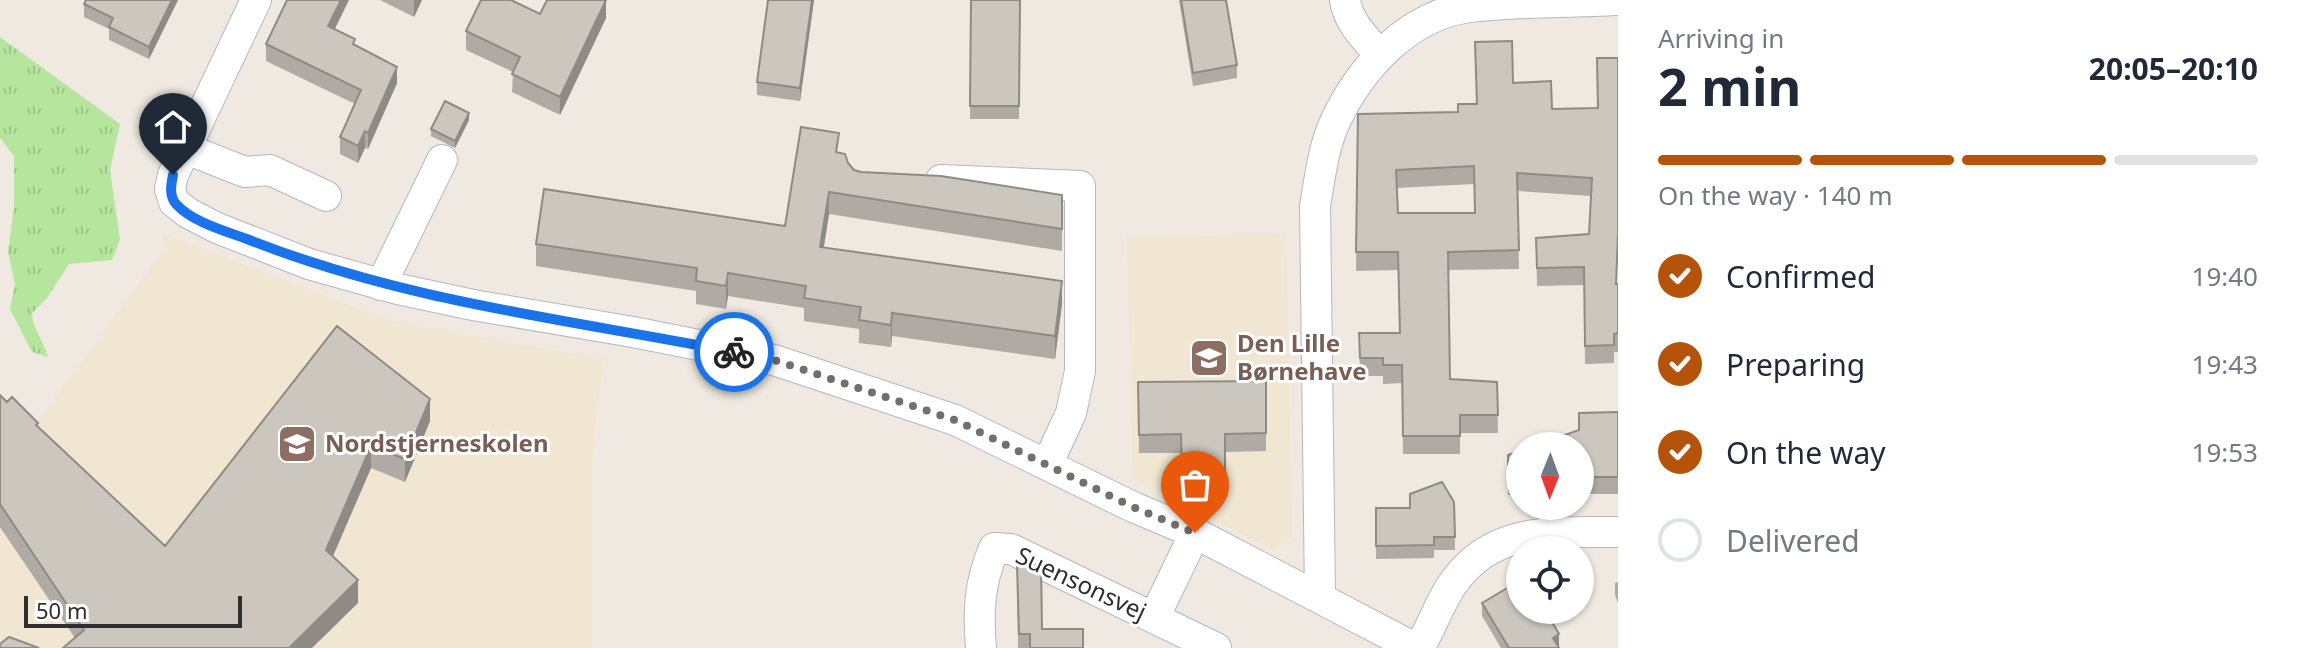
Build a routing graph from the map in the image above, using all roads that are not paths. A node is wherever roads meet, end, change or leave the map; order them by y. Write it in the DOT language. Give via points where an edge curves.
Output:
graph roads {
  1 [pos="256,0"];
  2 [pos="1345,0"];
  3 [pos="1618,0"];
  4 [pos="1379,54"];
  5 [pos="184,148"];
  6 [pos="442,160"];
  7 [pos="910,179"];
  8 [pos="326,196"];
  9 [pos="381,285"];
  10 [pos="1047,465"];
  11 [pos="1618,532"];
  12 [pos="1195,533"];
  13 [pos="1320,597"];
  14 [pos="1154,618"];
  15 [pos="981,648"];
  16 [pos="1216,648"];
  17 [pos="1417,648"];
  1 -- 5 [label="street"];
  2 -- 4 [label="street" via="1360,33"];
  3 -- 4 [label="street" via="1467,7 1408,31"];
  4 -- 13 [label="street" via="1334,124 1315,206"];
  5 -- 8 [label="street" via="245,172 270,170"];
  5 -- 9 [label="street" via="170,189 174,202 188,213 309,264"];
  6 -- 9 [label="street"];
  7 -- 10 [label="street" via="1080,186 1080,371 1071,413"];
  9 -- 10 [label="street" via="774,360 955,420"];
  10 -- 12 [label="street"];
  11 -- 17 [label="street" via="1535,533 1503,541 1475,558 1453,583"];
  12 -- 13 [label="street"];
  12 -- 14 [label="street"];
  13 -- 17 [label="street"];
  14 -- 15 [label="street, Suensonsvej" via="1011,549 994,548 978,607"];
  14 -- 16 [label="street, Suensonsvej"];
}
